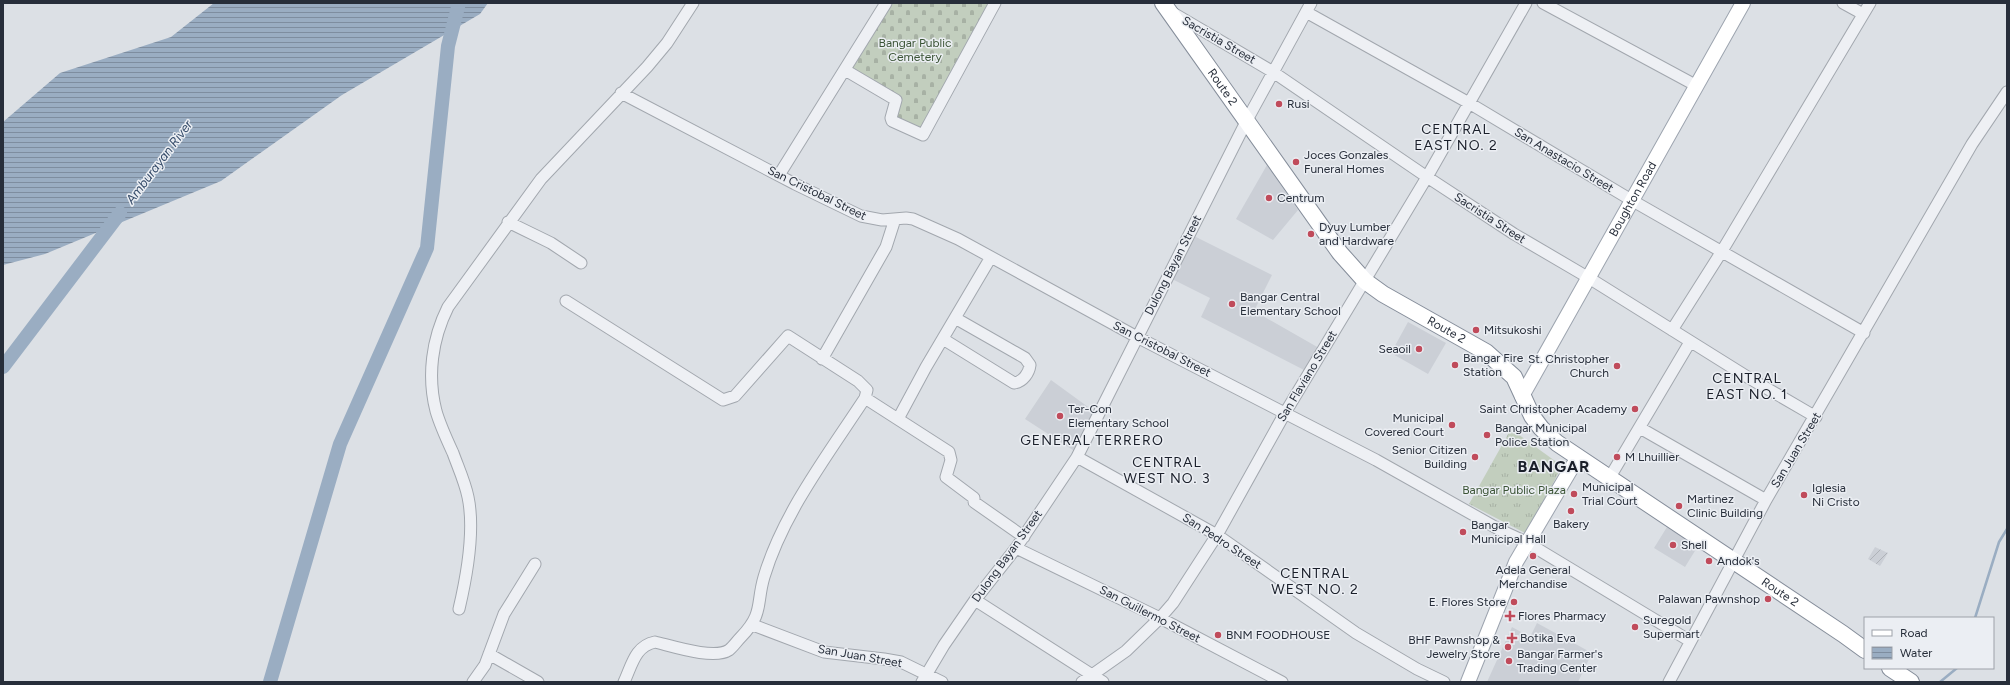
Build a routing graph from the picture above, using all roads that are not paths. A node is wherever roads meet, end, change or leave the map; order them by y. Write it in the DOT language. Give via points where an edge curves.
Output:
graph roads {
  1 [pos="693,3"];
  2 [pos="886,3"];
  3 [pos="995,3"];
  4 [pos="1526,3"];
  5 [pos="1543,3"];
  6 [pos="1743,3"];
  7 [pos="1843,3"];
  8 [pos="1870,3"];
  9 [pos="1167,7"];
  10 [pos="1308,7"];
  11 [pos="1863,14"];
  12 [pos="844,70"];
  13 [pos="1273,72"];
  14 [pos="1696,86"];
  15 [pos="2007,92"];
  16 [pos="621,94"];
  17 [pos="1469,103"];
  18 [pos="1247,120"];
  19 [pos="779,175"];
  20 [pos="1427,177"];
  21 [pos="1633,201"];
  22 [pos="895,219"];
  23 [pos="508,222"];
  24 [pos="1722,251"];
  25 [pos="990,257"];
  26 [pos="581,263"];
  27 [pos="1589,278"];
  28 [pos="1365,281"];
  29 [pos="566,301"];
  30 [pos="955,318"];
  31 [pos="1672,330"];
  32 [pos="1864,333"];
  33 [pos="1137,337"];
  34 [pos="943,339"];
  35 [pos="1690,342"];
  36 [pos="822,359"];
  37 [pos="1522,396"];
  38 [pos="865,398"];
  39 [pos="1285,413"];
  40 [pos="1816,417"];
  41 [pos="898,419"];
  42 [pos="1640,428"];
  43 [pos="1077,457"];
  44 [pos="1578,457"];
  45 [pos="1610,477"];
  46 [pos="1766,500"];
  47 [pos="1217,535"];
  48 [pos="1024,536"];
  49 [pos="1526,542"];
  50 [pos="1016,548"];
  51 [pos="1733,560"];
  52 [pos="535,564"];
  53 [pos="975,600"];
  54 [pos="459,609"];
  55 [pos="1160,618"];
  56 [pos="753,625"];
  57 [pos="1690,641"];
  58 [pos="1864,649"];
  59 [pos="489,654"];
  60 [pos="1892,669"];
  61 [pos="1092,675"];
  62 [pos="924,677"];
  63 [pos="473,682"];
  64 [pos="538,682"];
  65 [pos="624,682"];
  66 [pos="942,682"];
  67 [pos="1082,682"];
  68 [pos="1103,682"];
  69 [pos="1282,682"];
  70 [pos="1444,682"];
  71 [pos="1468,682"];
  72 [pos="1669,682"];
  73 [pos="1911,682"];
  1 -- 16 [label="street" via="667,43"];
  2 -- 12 [label="street"];
  3 -- 12 [label="street" via="923,135 892,121 896,100"];
  4 -- 17 [label="street, San Flaviano Street"];
  5 -- 14 [label="street"];
  6 -- 14 [label="main road, Boughton Road"];
  7 -- 11 [label="street"];
  8 -- 11 [label="street"];
  9 -- 13 [label="street, Sacristia Street"];
  9 -- 18 [label="highway, Route 2"];
  10 -- 13 [label="street, Dulong Bayan Street"];
  10 -- 17 [label="street, San Anastacio Street"];
  11 -- 24 [label="street"];
  12 -- 19 [label="street"];
  13 -- 18 [label="street, Dulong Bayan Street"];
  13 -- 20 [label="street, Sacristia Street"];
  14 -- 21 [label="main road, Boughton Road"];
  15 -- 32 [label="street, San Juan Street" via="1972,144"];
  16 -- 19 [label="street, San Cristobal Street"];
  16 -- 23 [label="street" via="541,179"];
  17 -- 20 [label="street, San Flaviano Street"];
  17 -- 21 [label="street, San Anastacio Street"];
  18 -- 28 [label="highway, Route 2" via="1340,253"];
  18 -- 33 [label="street, Dulong Bayan Street"];
  19 -- 22 [label="street, San Cristobal Street" via="861,216 882,220"];
  20 -- 27 [label="street, Sacristia Street" via="1514,234"];
  20 -- 28 [label="street, San Flaviano Street"];
  21 -- 24 [label="street, San Anastacio Street"];
  21 -- 27 [label="main road, Boughton Road"];
  22 -- 25 [label="street, San Cristobal Street" via="906,218 923,222"];
  22 -- 36 [label="street" via="886,247"];
  23 -- 26 [label="street" via="551,243"];
  23 -- 54 [label="street" via="448,307 435,344 431,370 436,412 468,497 468,556"];
  24 -- 31 [label="street"];
  24 -- 32 [label="street, San Anastacio Street"];
  25 -- 30 [label="street"];
  25 -- 33 [label="street, San Cristobal Street"];
  27 -- 31 [label="street, Sacristia Street"];
  27 -- 37 [label="main road, Boughton Road"];
  28 -- 37 [label="highway, Route 2" via="1398,304 1480,348 1497,360 1514,377"];
  28 -- 39 [label="street, San Flaviano Street"];
  29 -- 36 [label="street" via="723,400 736,396 787,336"];
  30 -- 34 [label="street"];
  30 -- 34 [label="street" via="1025,358 1030,365 1026,375 1018,382 1010,381"];
  31 -- 35 [label="street, Sacristia Street"];
  32 -- 40 [label="street, San Juan Street"];
  33 -- 39 [label="street, San Cristobal Street"];
  33 -- 43 [label="street, Dulong Bayan Street"];
  34 -- 41 [label="street"];
  35 -- 40 [label="street, Sacristia Street"];
  35 -- 42 [label="street"];
  36 -- 38 [label="street" via="866,387"];
  37 -- 44 [label="highway, Route 2" via="1541,428"];
  38 -- 41 [label="street"];
  38 -- 56 [label="street" via="784,528 764,577 759,609"];
  39 -- 47 [label="street, San Flaviano Street"];
  39 -- 49 [label="street, San Cristobal Street"];
  40 -- 46 [label="street, San Juan Street"];
  41 -- 48 [label="street" via="949,452 951,460 946,478 974,498 974,502"];
  42 -- 45 [label="street"];
  42 -- 46 [label="street"];
  43 -- 47 [label="street, San Pedro Street"];
  43 -- 48 [label="street, Dulong Bayan Street"];
  44 -- 45 [label="highway, Route 2"];
  44 -- 49 [label="main road"];
  45 -- 51 [label="highway, Route 2"];
  46 -- 51 [label="street, San Juan Street"];
  47 -- 55 [label="street, San Flaviano Street" via="1173,603"];
  47 -- 70 [label="street, San Pedro Street" via="1356,633"];
  48 -- 50 [label="street, Dulong Bayan Street"];
  49 -- 57 [label="street, San Cristobal Street"];
  49 -- 71 [label="main road"];
  50 -- 53 [label="street, Dulong Bayan Street"];
  50 -- 55 [label="street, San Guillermo Street"];
  51 -- 57 [label="street, San Juan Street"];
  51 -- 58 [label="highway, Route 2"];
  52 -- 59 [label="street" via="504,614"];
  53 -- 61 [label="street"];
  53 -- 62 [label="street, Dulong Bayan Street"];
  55 -- 61 [label="street, San Flaviano Street" via="1126,651"];
  55 -- 69 [label="street, San Guillermo Street"];
  56 -- 62 [label="street, San Juan Street" via="824,652 907,664"];
  56 -- 65 [label="street" via="729,650 718,654 655,642 646,644 640,648"];
  57 -- 72 [label="street, San Juan Street"];
  59 -- 63 [label="street"];
  59 -- 64 [label="street"];
  60 -- 73 [label="highway"];
  61 -- 67 [label="street, San Flaviano Street"];
  61 -- 68 [label="street"];
  62 -- 66 [label="street, San Juan Street"];
}
